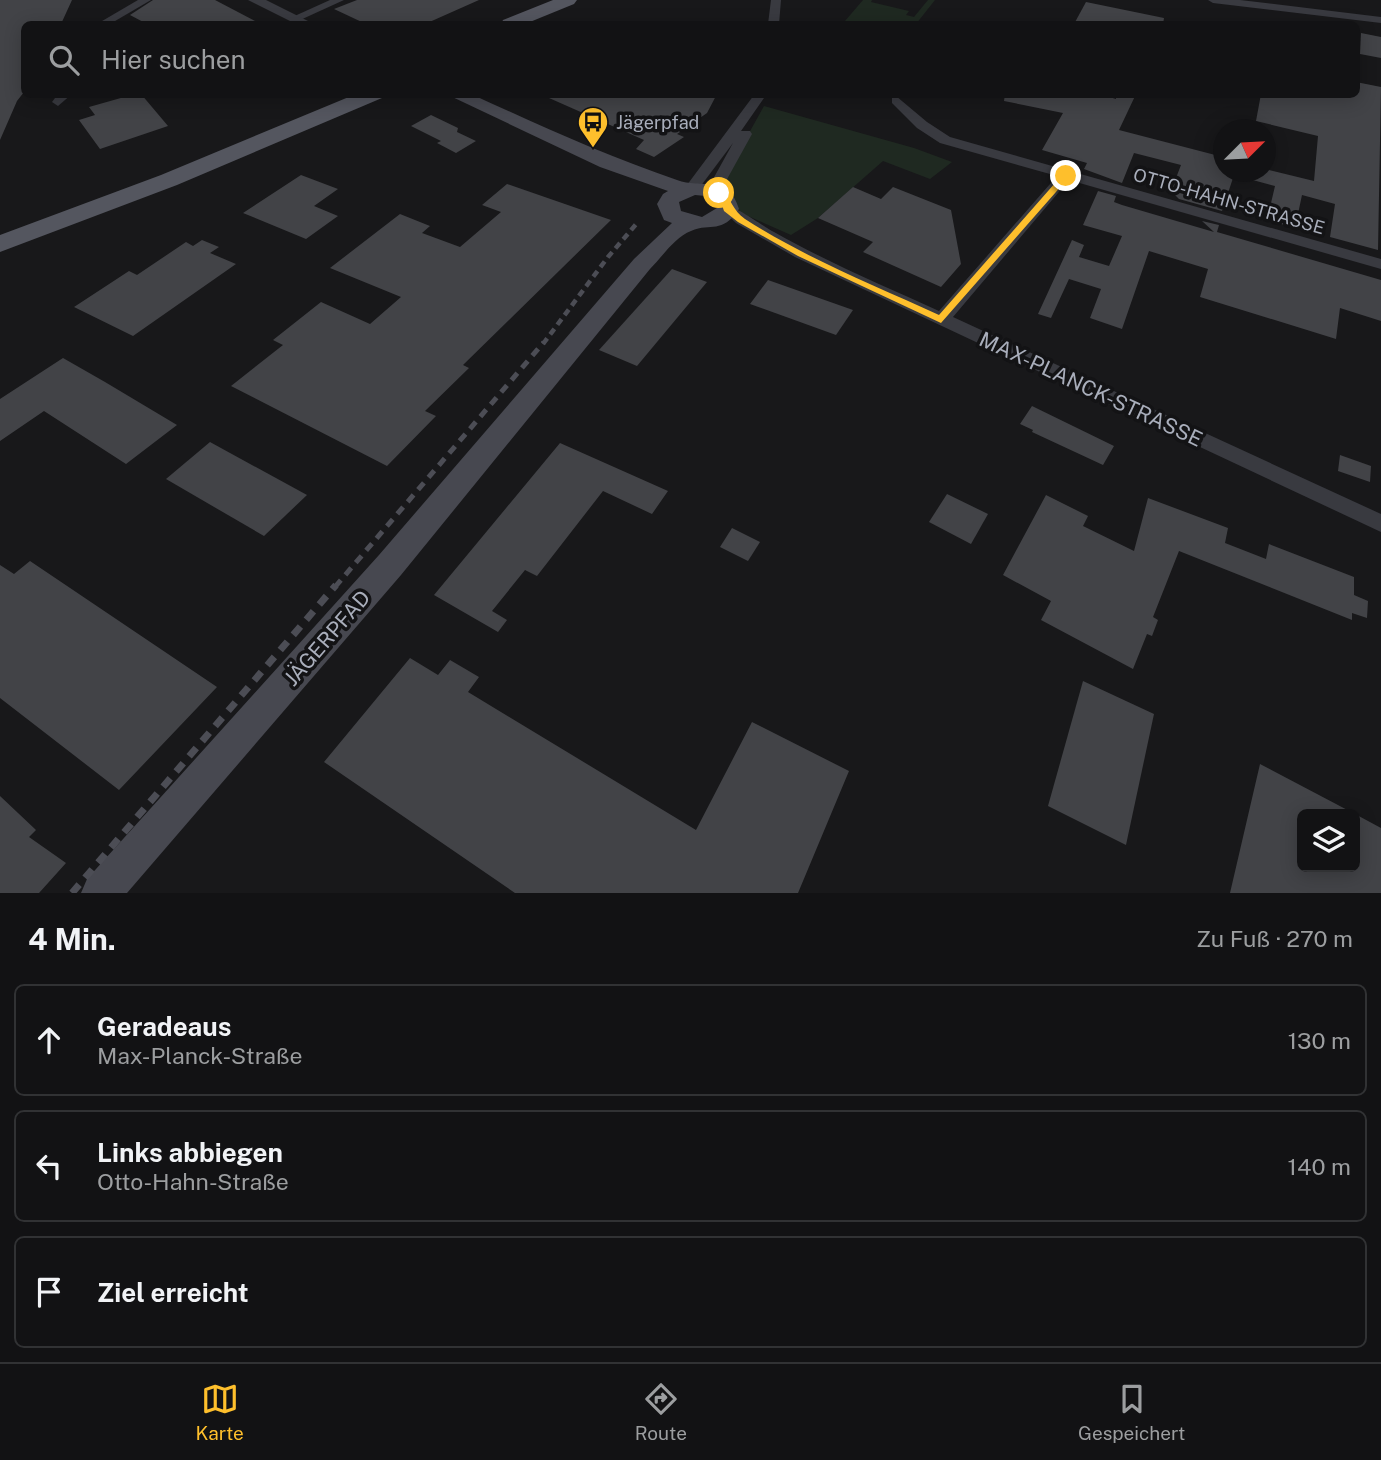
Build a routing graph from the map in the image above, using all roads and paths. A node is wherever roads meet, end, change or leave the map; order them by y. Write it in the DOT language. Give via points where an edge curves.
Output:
graph roads {
  1 [pos="146,0"];
  2 [pos="254,0"];
  3 [pos="339,0"];
  4 [pos="776,0"];
  5 [pos="1213,0"];
  6 [pos="1353,1"];
  7 [pos="576,2"];
  8 [pos="1363,19"];
  9 [pos="1381,20"];
  10 [pos="108,21"];
  11 [pos="298,21"];
  12 [pos="302,21"];
  13 [pos="519,21"];
  14 [pos="543,21"];
  15 [pos="774,21"];
  16 [pos="332,98"];
  17 [pos="365,98"];
  18 [pos="464,98"];
  19 [pos="757,98"];
  20 [pos="757,98"];
  21 [pos="896,100"];
  22 [pos="607,163"];
  23 [pos="1066,176"];
  24 [pos="688,189"];
  25 [pos="723,201"];
  26 [pos="683,215"];
  27 [pos="0,231"];
  28 [pos="0,244"];
  29 [pos="801,254"];
  30 [pos="1381,264"];
  31 [pos="941,320"];
  32 [pos="1381,523"];
  33 [pos="101,893"];
  1 -- 10 [label="street"];
  2 -- 11 [label="street"];
  3 -- 12 [label="street"];
  4 -- 15 [label="street"];
  5 -- 8 [label="street"];
  6 -- 8 [label="street"];
  7 -- 13 [label="main road"];
  7 -- 14 [label="main road"];
  8 -- 9 [label="street"];
  16 -- 27 [label="main road"];
  17 -- 28 [label="main road"];
  18 -- 22 [label="main road, MAX-PLANCK-STRASSE"];
  19 -- 24 [label="street" via="703,177"];
  20 -- 25 [label="street" via="749,127 719,181"];
  21 -- 23 [label="street, OTTO-HAHN-STRASSE" via="945,140"];
  22 -- 24 [label="main road, MAX-PLANCK-STRASSE"];
  22 -- 26 [label="main road, MAX-PLANCK-STRASSE"];
  23 -- 30 [label="street, OTTO-HAHN-STRASSE"];
  23 -- 31 [label="street"];
  24 -- 25 [label="main road, MAX-PLANCK-STRASSE"];
  24 -- 26 [label="main road" via="670,198"];
  25 -- 26 [label="main road" via="717,220"];
  25 -- 29 [label="street, MAX-PLANCK-STRASSE" via="741,220"];
  26 -- 29 [label="street, MAX-PLANCK-STRASSE"];
  26 -- 33 [label="main road, JÄGERPFAD" via="390,565"];
  29 -- 31 [label="street, MAX-PLANCK-STRASSE"];
  31 -- 32 [label="street, MAX-PLANCK-STRASSE"];
}
